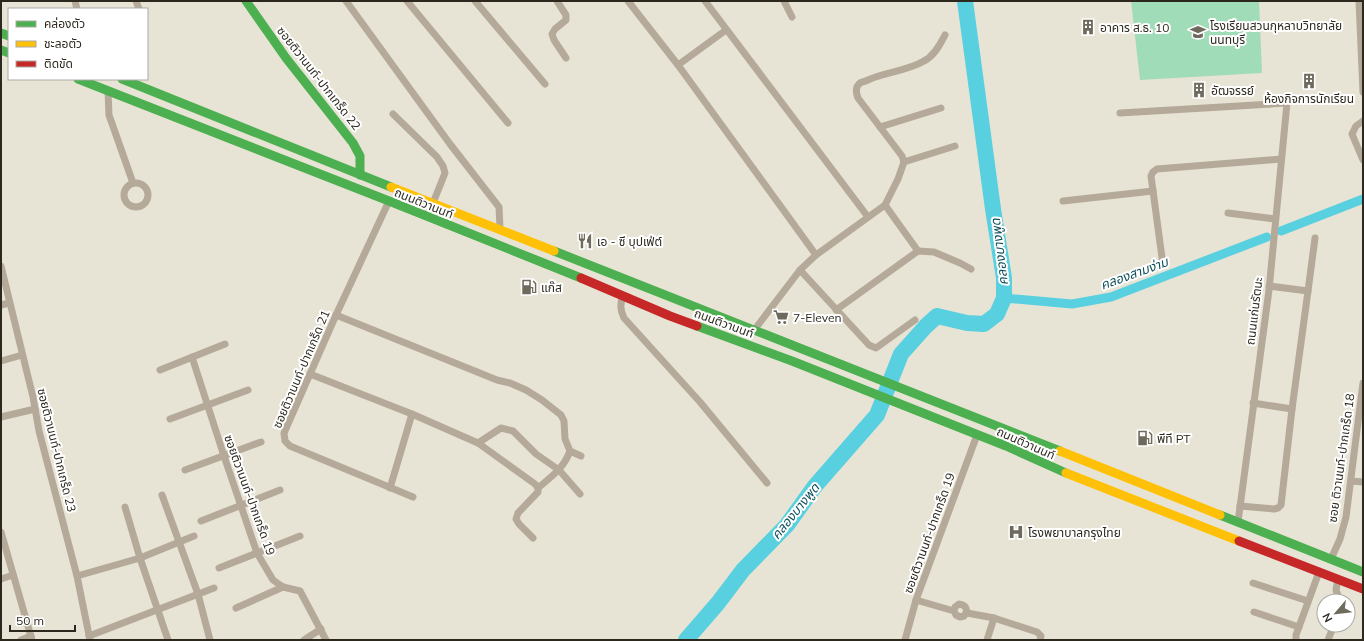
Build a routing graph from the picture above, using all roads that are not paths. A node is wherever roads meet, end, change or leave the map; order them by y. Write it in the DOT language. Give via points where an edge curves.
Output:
graph roads {
  1 [pos="246,1"];
  2 [pos="346,1"];
  3 [pos="476,1"];
  4 [pos="557,1"];
  5 [pos="628,1"];
  6 [pos="705,1"];
  7 [pos="784,1"];
  8 [pos="1359,1"];
  9 [pos="411,3"];
  10 [pos="792,18"];
  11 [pos="726,30"];
  12 [pos="945,35"];
  13 [pos="566,58"];
  14 [pos="678,65"];
  15 [pos="80,80"];
  16 [pos="127,80"];
  17 [pos="544,84"];
  18 [pos="108,91"];
  19 [pos="1363,92"];
  20 [pos="941,108"];
  21 [pos="1120,113"];
  22 [pos="393,114"];
  23 [pos="1363,121"];
  24 [pos="508,123"];
  25 [pos="880,127"];
  26 [pos="955,146"];
  27 [pos="1281,159"];
  28 [pos="1363,160"];
  29 [pos="904,162"];
  30 [pos="360,175"];
  31 [pos="133,183"];
  32 [pos="356,188"];
  33 [pos="1153,191"];
  34 [pos="389,201"];
  35 [pos="1063,201"];
  36 [pos="433,202"];
  37 [pos="885,205"];
  38 [pos="1228,213"];
  39 [pos="868,217"];
  40 [pos="1275,219"];
  41 [pos="500,229"];
  42 [pos="1315,238"];
  43 [pos="918,251"];
  44 [pos="816,255"];
  45 [pos="1163,265"];
  46 [pos="1,266"];
  47 [pos="971,269"];
  48 [pos="800,270"];
  49 [pos="1269,286"];
  50 [pos="1308,290"];
  51 [pos="623,295"];
  52 [pos="9,303"];
  53 [pos="1,305"];
  54 [pos="836,310"];
  55 [pos="336,315"];
  56 [pos="915,320"];
  57 [pos="755,330"];
  58 [pos="225,344"];
  59 [pos="22,355"];
  60 [pos="192,357"];
  61 [pos="1,361"];
  62 [pos="160,370"];
  63 [pos="310,374"];
  64 [pos="1363,383"];
  65 [pos="248,390"];
  66 [pos="1253,403"];
  67 [pos="207,405"];
  68 [pos="35,409"];
  69 [pos="1292,409"];
  70 [pos="412,414"];
  71 [pos="1,417"];
  72 [pos="170,419"];
  73 [pos="1361,419"];
  74 [pos="977,435"];
  75 [pos="261,442"];
  76 [pos="478,443"];
  77 [pos="570,451"];
  78 [pos="224,456"];
  79 [pos="581,456"];
  80 [pos="185,470"];
  81 [pos="559,470"];
  82 [pos="1351,481"];
  83 [pos="1363,482"];
  84 [pos="767,483"];
  85 [pos="390,488"];
  86 [pos="538,488"];
  87 [pos="280,490"];
  88 [pos="580,494"];
  89 [pos="162,495"];
  90 [pos="412,497"];
  91 [pos="241,505"];
  92 [pos="1240,506"];
  93 [pos="125,507"];
  94 [pos="201,521"];
  95 [pos="1238,522"];
  96 [pos="1,532"];
  97 [pos="194,536"];
  98 [pos="300,536"];
  99 [pos="533,538"];
  100 [pos="178,541"];
  101 [pos="257,553"];
  102 [pos="140,558"];
  103 [pos="1331,559"];
  104 [pos="219,568"];
  105 [pos="1319,572"];
  106 [pos="1363,572"];
  107 [pos="13,574"];
  108 [pos="78,576"];
  109 [pos="1,579"];
  110 [pos="1338,580"];
  111 [pos="1254,583"];
  112 [pos="283,587"];
  113 [pos="214,588"];
  114 [pos="1363,589"];
  115 [pos="1337,593"];
  116 [pos="198,594"];
  117 [pos="916,600"];
  118 [pos="1308,601"];
  119 [pos="236,608"];
  120 [pos="157,610"];
  121 [pos="1254,612"];
  122 [pos="994,618"];
  123 [pos="1299,628"];
  124 [pos="321,629"];
  125 [pos="31,638"];
  126 [pos="89,638"];
  127 [pos="21,640"];
  128 [pos="168,640"];
  129 [pos="210,640"];
  130 [pos="304,640"];
  131 [pos="326,640"];
  132 [pos="905,640"];
  133 [pos="987,640"];
  134 [pos="1040,640"];
  135 [pos="1296,640"];
  1 -- 30 [label="main road, ซอยติวานนท์-ปากเกร็ด 22" via="286,58 353,143 360,156"];
  2 -- 41 [label="street" via="498,207"];
  3 -- 17 [label="street"];
  4 -- 13 [label="street" via="566,15 566,20 552,34"];
  5 -- 14 [label="street"];
  6 -- 11 [label="street"];
  7 -- 10 [label="street"];
  8 -- 19 [label="street"];
  9 -- 24 [label="street"];
  11 -- 14 [label="street"];
  11 -- 39 [label="street"];
  12 -- 25 [label="street" via="932,56 918,65 860,83 856,94"];
  14 -- 44 [label="street"];
  15 -- 18 [label="main road, ถนนติวานนท์"];
  16 -- 30 [label="main road, ถนนติวานนท์"];
  18 -- 31 [label="street" via="109,116"];
  18 -- 32 [label="main road, ถนนติวานนท์"];
  20 -- 25 [label="street"];
  21 -- 27 [label="street, ถนนแก่นรัตนะ" via="1287,103"];
  22 -- 36 [label="street" via="443,166 445,173"];
  23 -- 28 [label="street" via="1356,126 1352,134"];
  25 -- 29 [label="street"];
  26 -- 29 [label="street"];
  27 -- 33 [label="street" via="1157,169 1151,176"];
  27 -- 40 [label="street, ถนนแก่นรัตนะ"];
  29 -- 37 [label="street"];
  30 -- 32 [label="main road, ซอยติวานนท์-ปากเกร็ด 22"];
  30 -- 36 [label="main road, ถนนติวานนท์"];
  32 -- 34 [label="main road, ถนนติวานนท์"];
  33 -- 35 [label="street"];
  33 -- 45 [label="street"];
  34 -- 51 [label="main road, ถนนติวานนท์"];
  34 -- 55 [label="street, ซอยติวานนท์-ปากเกร็ด 21"];
  36 -- 41 [label="main road, ถนนติวานนท์"];
  37 -- 39 [label="street"];
  37 -- 43 [label="street"];
  38 -- 40 [label="street"];
  39 -- 44 [label="street"];
  40 -- 49 [label="street, ถนนแก่นรัตนะ"];
  41 -- 57 [label="main road, ถนนติวานนท์"];
  42 -- 50 [label="street"];
  43 -- 47 [label="street" via="934,252"];
  43 -- 54 [label="street"];
  44 -- 48 [label="street"];
  46 -- 52 [label="street, ซอยติวานนท์-ปากเกร็ด 23"];
  48 -- 54 [label="street"];
  48 -- 57 [label="street"];
  49 -- 50 [label="street"];
  49 -- 66 [label="street, ถนนแก่นรัตนะ"];
  50 -- 69 [label="street"];
  51 -- 74 [label="main road, ถนนติวานนท์" via="670,316"];
  51 -- 84 [label="street" via="620,303 624,318 700,402"];
  52 -- 53 [label="street"];
  52 -- 59 [label="street, ซอยติวานนท์-ปากเกร็ด 23"];
  54 -- 56 [label="street" via="869,345 876,348"];
  55 -- 63 [label="street, ซอยติวานนท์-ปากเกร็ด 21"];
  55 -- 77 [label="street" via="526,390 561,415"];
  57 -- 95 [label="main road, ถนนติวานนท์"];
  58 -- 60 [label="street"];
  59 -- 61 [label="street"];
  59 -- 68 [label="street, ซอยติวานนท์-ปากเกร็ด 23"];
  60 -- 62 [label="street"];
  60 -- 67 [label="street, ซอยติวานนท์-ปากเกร็ด 19"];
  63 -- 70 [label="street"];
  63 -- 85 [label="street, ซอยติวานนท์-ปากเกร็ด 21" via="284,433 285,441 290,446"];
  64 -- 73 [label="street, ซอย ติวานนท์-ปากเกร็ด 18"];
  65 -- 67 [label="street"];
  66 -- 69 [label="street"];
  66 -- 92 [label="street, ถนนแก่นรัตนะ"];
  67 -- 72 [label="street"];
  67 -- 78 [label="street, ซอยติวานนท์-ปากเกร็ด 19"];
  68 -- 71 [label="street"];
  68 -- 108 [label="street, ซอยติวานนท์-ปากเกร็ด 23"];
  69 -- 92 [label="street" via="1281,505 1274,509"];
  70 -- 76 [label="street"];
  70 -- 85 [label="street"];
  73 -- 82 [label="street, ซอย ติวานนท์-ปากเกร็ด 18"];
  74 -- 105 [label="main road, ถนนติวานนท์" via="1028,455 1048,466"];
  74 -- 117 [label="street, ซอยติวานนท์-ปากเกร็ด 19"];
  75 -- 78 [label="street"];
  76 -- 81 [label="street" via="501,428 513,431 536,454"];
  76 -- 86 [label="street"];
  77 -- 79 [label="street"];
  77 -- 81 [label="street"];
  78 -- 80 [label="street"];
  78 -- 91 [label="street, ซอยติวานนท์-ปากเกร็ด 19"];
  81 -- 86 [label="street"];
  81 -- 88 [label="street"];
  82 -- 83 [label="street"];
  82 -- 103 [label="street, ซอย ติวานนท์-ปากเกร็ด 18" via="1346,517"];
  85 -- 90 [label="street, ซอยติวานนท์-ปากเกร็ด 21"];
  86 -- 99 [label="street" via="538,492 518,513 516,519"];
  87 -- 91 [label="street"];
  89 -- 100 [label="street"];
  91 -- 94 [label="street"];
  91 -- 101 [label="street, ซอยติวานนท์-ปากเกร็ด 19"];
  92 -- 95 [label="street, ถนนแก่นรัตนะ"];
  93 -- 102 [label="street"];
  95 -- 103 [label="main road, ถนนติวานนท์"];
  96 -- 107 [label="street"];
  97 -- 100 [label="street"];
  98 -- 101 [label="street"];
  100 -- 102 [label="street"];
  100 -- 116 [label="street"];
  101 -- 104 [label="street"];
  101 -- 112 [label="street, ซอยติวานนท์-ปากเกร็ด 19" via="273,580"];
  102 -- 108 [label="street"];
  102 -- 120 [label="street"];
  103 -- 106 [label="main road, ถนนติวานนท์"];
  105 -- 110 [label="main road, ถนนติวานนท์"];
  105 -- 118 [label="street"];
  107 -- 109 [label="street"];
  107 -- 125 [label="street"];
  108 -- 126 [label="street, ซอยติวานนท์-ปากเกร็ด 23"];
  110 -- 114 [label="main road, ถนนติวานนท์"];
  110 -- 115 [label="street"];
  111 -- 118 [label="street"];
  112 -- 119 [label="street"];
  112 -- 124 [label="street, ซอยติวานนท์-ปากเกร็ด 19" via="300,591"];
  113 -- 116 [label="street"];
  116 -- 120 [label="street"];
  116 -- 129 [label="street"];
  117 -- 122 [label="street" via="954,611 959,604 964,605 967,613"];
  117 -- 132 [label="street, ซอยติวานนท์-ปากเกร็ด 19"];
  118 -- 123 [label="street"];
  120 -- 126 [label="street"];
  120 -- 128 [label="street"];
  121 -- 123 [label="street"];
  122 -- 133 [label="street"];
  122 -- 134 [label="street" via="1037,632 1041,636"];
  123 -- 135 [label="street"];
  124 -- 130 [label="street"];
  124 -- 131 [label="street, ซอยติวานนท์-ปากเกร็ด 19"];
  125 -- 127 [label="street"];
}
